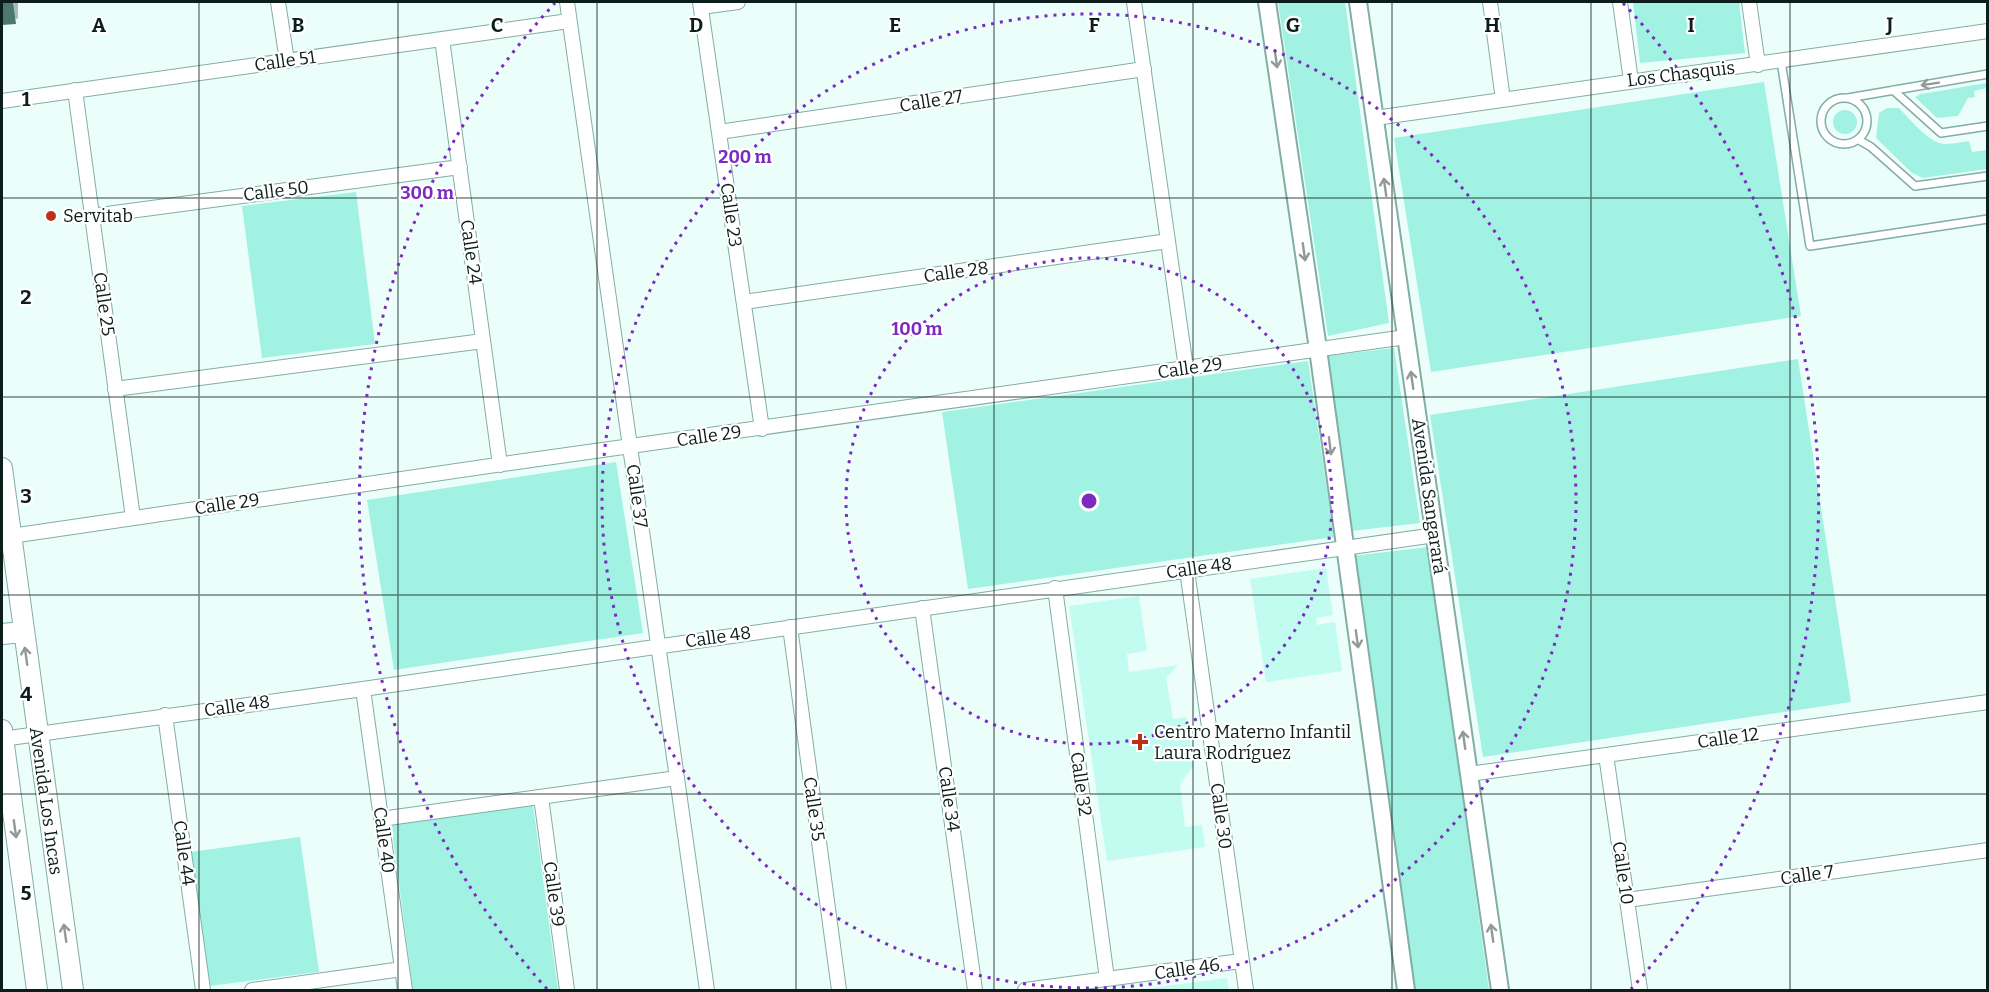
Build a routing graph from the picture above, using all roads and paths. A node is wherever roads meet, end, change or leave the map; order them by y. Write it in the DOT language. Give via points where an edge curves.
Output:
graph roads {
  1 [pos="278,2"];
  2 [pos="567,2"];
  3 [pos="738,2"];
  4 [pos="1134,2"];
  5 [pos="1267,2"];
  6 [pos="1358,2"];
  7 [pos="1490,2"];
  8 [pos="1620,2"];
  9 [pos="1749,2"];
  10 [pos="700,4"];
  11 [pos="570,21"];
  12 [pos="1988,31"];
  13 [pos="442,39"];
  14 [pos="287,61"];
  15 [pos="1781,61"];
  16 [pos="1758,65"];
  17 [pos="1144,69"];
  18 [pos="1988,74"];
  19 [pos="1631,81"];
  20 [pos="75,90"];
  21 [pos="1893,90"];
  22 [pos="1846,98"];
  23 [pos="2,100"];
  24 [pos="1503,100"];
  25 [pos="1375,118"];
  26 [pos="1988,126"];
  27 [pos="719,132"];
  28 [pos="1859,140"];
  29 [pos="460,167"];
  30 [pos="1988,176"];
  31 [pos="92,216"];
  32 [pos="1988,219"];
  33 [pos="1168,241"];
  34 [pos="744,302"];
  35 [pos="1406,337"];
  36 [pos="483,341"];
  37 [pos="1318,349"];
  38 [pos="1186,368"];
  39 [pos="115,389"];
  40 [pos="762,429"];
  41 [pos="630,447"];
  42 [pos="500,465"];
  43 [pos="2,468"];
  44 [pos="133,518"];
  45 [pos="1435,535"];
  46 [pos="11,536"];
  47 [pos="1344,548"];
  48 [pos="1186,570"];
  49 [pos="1055,588"];
  50 [pos="922,608"];
  51 [pos="790,627"];
  52 [pos="23,632"];
  53 [pos="2,634"];
  54 [pos="658,645"];
  55 [pos="363,689"];
  56 [pos="1988,702"];
  57 [pos="165,716"];
  58 [pos="37,734"];
  59 [pos="2,736"];
  60 [pos="1606,755"];
  61 [pos="1469,774"];
  62 [pos="677,778"];
  63 [pos="540,797"];
  64 [pos="381,819"];
  65 [pos="1988,850"];
  66 [pos="1627,900"];
  67 [pos="1241,961"];
  68 [pos="402,969"];
  69 [pos="1107,979"];
  70 [pos="37,990"];
  71 [pos="73,990"];
  72 [pos="203,990"];
  73 [pos="252,990"];
  74 [pos="405,990"];
  75 [pos="567,990"];
  76 [pos="707,990"];
  77 [pos="839,990"];
  78 [pos="975,990"];
  79 [pos="1025,990"];
  80 [pos="1245,990"];
  81 [pos="1406,990"];
  82 [pos="1500,990"];
  83 [pos="1640,990"];
  1 -- 14 [label="street"];
  2 -- 11 [label="street, Calle 37"];
  3 -- 10 [label="street"];
  4 -- 17 [label="street"];
  5 -- 37 [label="street, one-way"];
  6 -- 25 [label="street, Avenida Sangarará"];
  7 -- 24 [label="street"];
  8 -- 19 [label="street"];
  9 -- 16 [label="street"];
  10 -- 27 [label="street, Calle 23"];
  11 -- 13 [label="street, Calle 51"];
  11 -- 41 [label="street, Calle 37"];
  12 -- 15 [label="street, Los Chasquis"];
  13 -- 14 [label="street, Calle 51"];
  13 -- 29 [label="street, Calle 24"];
  14 -- 20 [label="street, Calle 51"];
  15 -- 16 [label="street, Los Chasquis"];
  15 -- 32 [label="lane" via="1810,246"];
  16 -- 19 [label="street, Los Chasquis"];
  17 -- 27 [label="street, Calle 27"];
  17 -- 33 [label="street"];
  18 -- 21 [label="lane, one-way"];
  19 -- 24 [label="street, Los Chasquis"];
  20 -- 23 [label="street, Calle 51"];
  20 -- 31 [label="street, Calle 25"];
  21 -- 22 [label="lane"];
  21 -- 26 [label="lane" via="1941,133"];
  22 -- 28 [label="lane" via="1857,102 1867,113 1867,128"];
  22 -- 28 [label="lane" via="1836,99 1825,108 1822,129 1838,144"];
  24 -- 25 [label="street, Los Chasquis"];
  35 -- 25 [label="street, Avenida Sangarará, one-way"];
  27 -- 34 [label="street, Calle 23"];
  28 -- 30 [label="lane" via="1915,186"];
  29 -- 31 [label="street, Calle 50"];
  29 -- 36 [label="street, Calle 24"];
  31 -- 39 [label="street, Calle 25"];
  33 -- 34 [label="street, Calle 28"];
  33 -- 38 [label="street"];
  34 -- 40 [label="street, Calle 23"];
  35 -- 37 [label="street, Calle 29"];
  45 -- 35 [label="street, Avenida Sangarará, one-way"];
  36 -- 39 [label="street"];
  36 -- 42 [label="street, Calle 24"];
  37 -- 38 [label="street, Calle 29"];
  37 -- 47 [label="street, one-way"];
  38 -- 40 [label="street, Calle 29"];
  39 -- 44 [label="street, Calle 25"];
  40 -- 41 [label="street, Calle 29"];
  41 -- 42 [label="street, Calle 29"];
  41 -- 54 [label="street, Calle 37"];
  42 -- 44 [label="street, Calle 29"];
  43 -- 46 [label="main road, Avenida Los Incas"];
  44 -- 46 [label="street, Calle 29"];
  45 -- 47 [label="street, Calle 48"];
  61 -- 45 [label="street, Avenida Sangarará, one-way"];
  46 -- 52 [label="main road, Avenida Los Incas"];
  47 -- 48 [label="street, Calle 48"];
  47 -- 81 [label="street, one-way"];
  48 -- 49 [label="street, Calle 48"];
  48 -- 67 [label="street, Calle 30"];
  49 -- 50 [label="street, Calle 48"];
  49 -- 69 [label="street, Calle 32"];
  50 -- 51 [label="street, Calle 48"];
  50 -- 78 [label="street, Calle 34"];
  51 -- 54 [label="street, Calle 48"];
  51 -- 77 [label="street, Calle 35"];
  52 -- 53 [label="main road"];
  58 -- 52 [label="main road, Avenida Los Incas, one-way"];
  54 -- 55 [label="street, Calle 48"];
  54 -- 62 [label="street, Calle 37"];
  55 -- 57 [label="street, Calle 48"];
  55 -- 64 [label="street, Calle 40"];
  56 -- 60 [label="street, Calle 12"];
  57 -- 58 [label="street, Calle 48"];
  57 -- 72 [label="street, Calle 44"];
  58 -- 59 [label="street, Calle 48"];
  71 -- 58 [label="main road, Avenida Los Incas, one-way"];
  59 -- 70 [label="main road, Avenida Los Incas, one-way"];
  60 -- 61 [label="street, Calle 12"];
  60 -- 66 [label="street, Calle 10"];
  82 -- 61 [label="street, Avenida Sangarará, one-way"];
  62 -- 63 [label="street"];
  62 -- 76 [label="street, Calle 37"];
  63 -- 64 [label="street"];
  63 -- 75 [label="street, Calle 39"];
  64 -- 68 [label="street, Calle 40"];
  65 -- 66 [label="street, Calle 7"];
  66 -- 83 [label="street, Calle 10"];
  67 -- 69 [label="street, Calle 46"];
  67 -- 80 [label="street, Calle 30"];
  68 -- 73 [label="street"];
  68 -- 74 [label="street, Calle 40"];
  69 -- 79 [label="street, Calle 46"];
}
